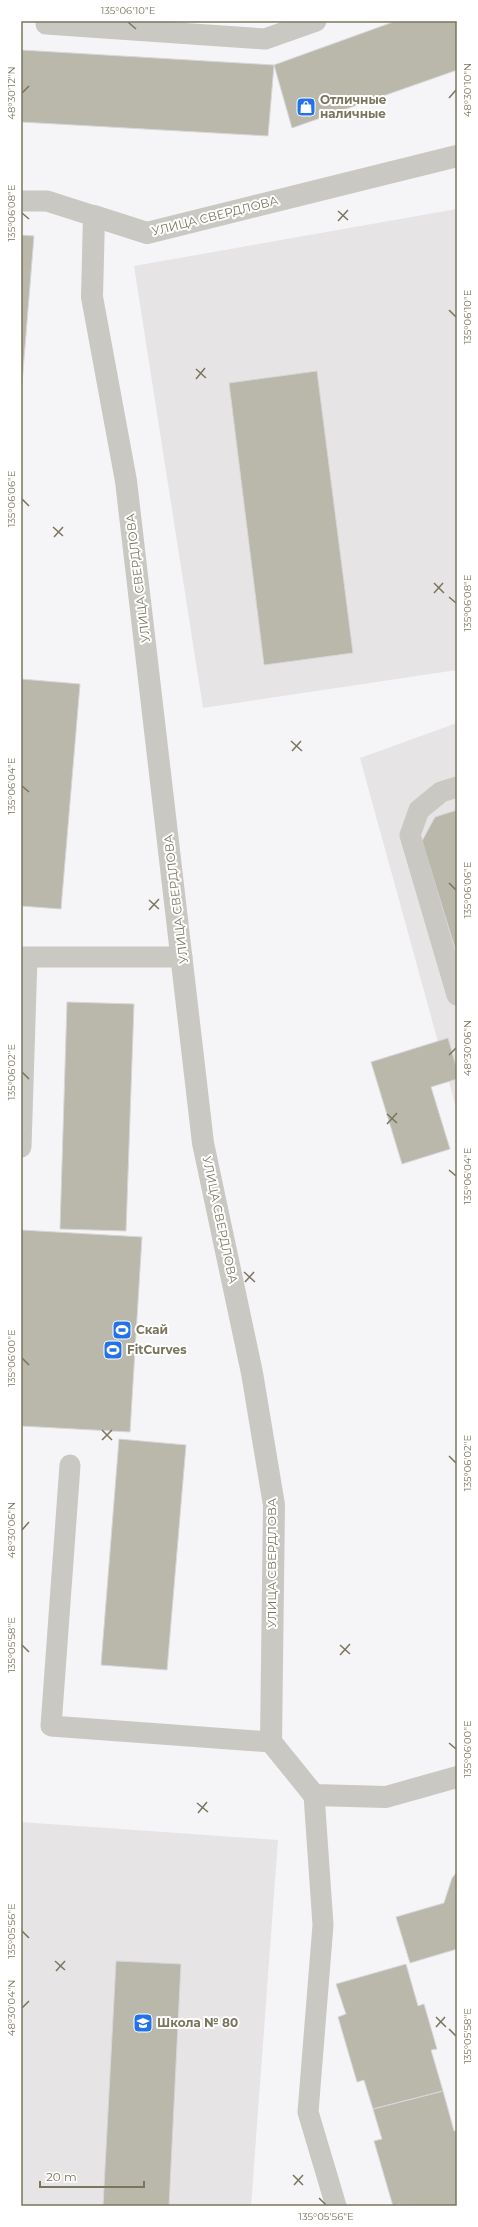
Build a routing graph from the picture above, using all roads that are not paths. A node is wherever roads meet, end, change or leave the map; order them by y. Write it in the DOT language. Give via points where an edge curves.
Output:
graph roads {
  1 [pos="316,21"];
  2 [pos="46,24"];
  3 [pos="172,27"];
  4 [pos="457,156"];
  5 [pos="21,201"];
  6 [pos="94,216"];
  7 [pos="457,787"];
  8 [pos="24,957"];
  9 [pos="182,957"];
  10 [pos="457,994"];
  11 [pos="21,1147"];
  12 [pos="70,1465"];
  13 [pos="271,1742"];
  14 [pos="457,1777"];
  15 [pos="314,1795"];
  16 [pos="336,2206"];
  1 -- 3 [label="lane" via="265,39"];
  2 -- 3 [label="lane"];
  4 -- 6 [label="street, УЛИЦА СВЕРДЛОВА" via="147,233"];
  5 -- 6 [label="lane" via="47,201"];
  6 -- 9 [label="street, УЛИЦА СВЕРДЛОВА" via="92,297 126,481"];
  7 -- 10 [label="lane" via="441,792 419,810 410,835"];
  8 -- 9 [label="lane"];
  8 -- 11 [label="lane"];
  9 -- 13 [label="street, УЛИЦА СВЕРДЛОВА" via="203,1143 252,1373 274,1505"];
  12 -- 13 [label="lane" via="51,1726"];
  13 -- 15 [label="street"];
  14 -- 15 [label="street" via="386,1797"];
  15 -- 16 [label="lane" via="323,1925 308,2112"];
}
